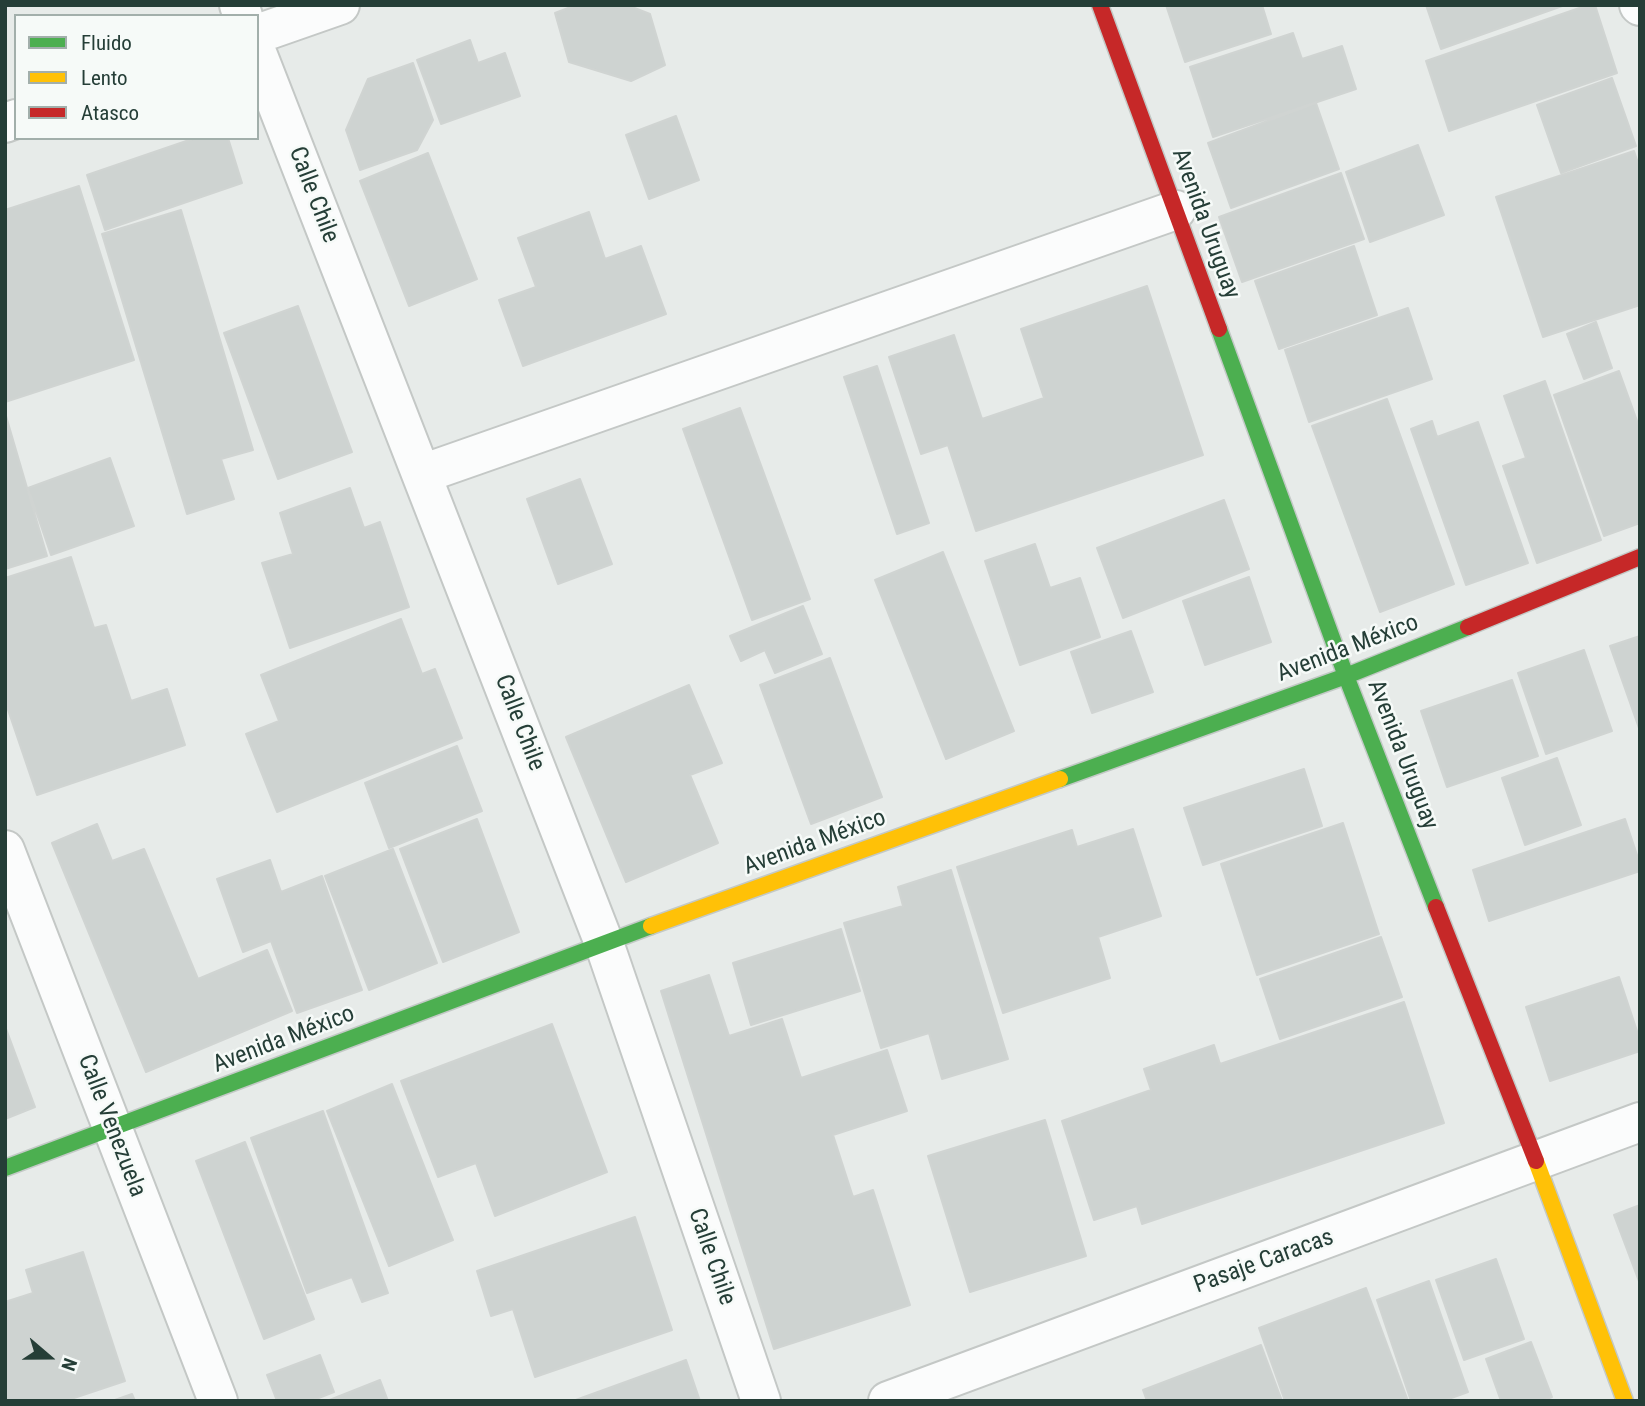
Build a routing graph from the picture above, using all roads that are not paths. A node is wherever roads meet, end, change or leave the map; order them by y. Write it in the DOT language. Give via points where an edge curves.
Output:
graph roads {
  1 [pos="340,5"];
  2 [pos="1100,5"];
  3 [pos="259,33"];
  4 [pos="259,58"];
  5 [pos="1176,210"];
  6 [pos="422,474"];
  7 [pos="1640,557"];
  8 [pos="1346,676"];
  9 [pos="5,850"];
  10 [pos="604,943"];
  11 [pos="1640,1122"];
  12 [pos="112,1129"];
  13 [pos="1536,1161"];
  14 [pos="5,1168"];
  15 [pos="218,1401"];
  16 [pos="761,1401"];
  17 [pos="888,1401"];
  18 [pos="1625,1401"];
  1 -- 3 [label="street"];
  2 -- 5 [label="street, Avenida Uruguay"];
  4 -- 6 [label="street, Calle Chile"];
  5 -- 6 [label="street"];
  5 -- 8 [label="street, Avenida Uruguay"];
  6 -- 10 [label="street, Calle Chile"];
  7 -- 8 [label="street, Avenida México"];
  8 -- 10 [label="street, Avenida México"];
  8 -- 13 [label="street, Avenida Uruguay"];
  9 -- 12 [label="street, Calle Venezuela"];
  10 -- 12 [label="street, Avenida México"];
  10 -- 16 [label="street, Calle Chile"];
  11 -- 13 [label="street, Pasaje Caracas"];
  12 -- 14 [label="street, Avenida México"];
  12 -- 15 [label="street, Calle Venezuela"];
  13 -- 17 [label="street, Pasaje Caracas"];
  13 -- 18 [label="street, Avenida Uruguay"];
}
